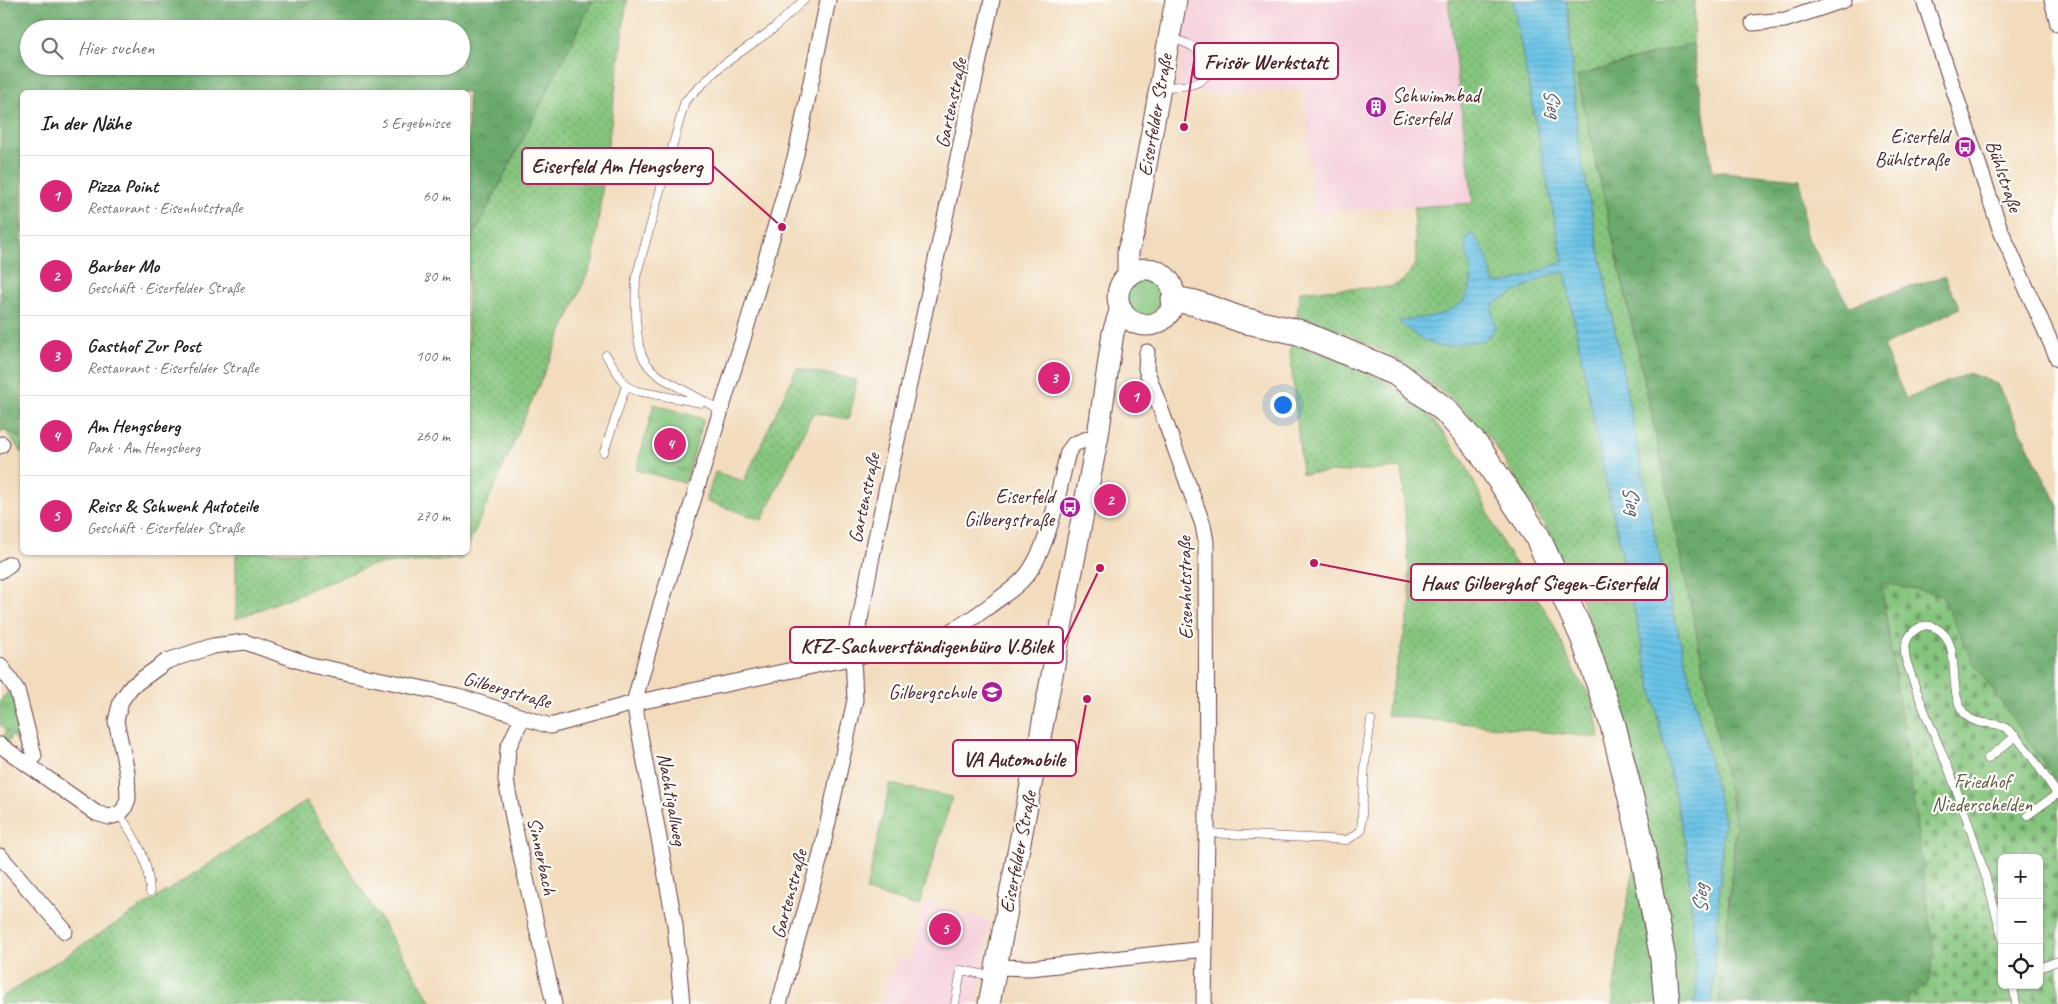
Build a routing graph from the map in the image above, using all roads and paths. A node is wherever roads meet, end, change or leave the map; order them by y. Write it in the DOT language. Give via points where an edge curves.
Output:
graph roads {
  1 [pos="804,0"];
  2 [pos="828,0"];
  3 [pos="992,0"];
  4 [pos="1176,0"];
  5 [pos="1844,0"];
  6 [pos="1924,0"];
  7 [pos="2052,0"];
  8 [pos="1754,23"];
  9 [pos="2058,24"];
  10 [pos="1169,38"];
  11 [pos="1160,88"];
  12 [pos="1134,231"];
  13 [pos="1154,270"];
  14 [pos="1128,276"];
  15 [pos="1171,307"];
  16 [pos="1121,308"];
  17 [pos="1142,325"];
  18 [pos="1147,352"];
  19 [pos="606,355"];
  20 [pos="2058,360"];
  21 [pos="1107,376"];
  22 [pos="626,386"];
  23 [pos="705,403"];
  24 [pos="722,411"];
  25 [pos="1098,434"];
  26 [pos="604,452"];
  27 [pos="854,656"];
  28 [pos="0,665"];
  29 [pos="634,703"];
  30 [pos="522,718"];
  31 [pos="1371,720"];
  32 [pos="2016,736"];
  33 [pos="0,745"];
  34 [pos="1987,759"];
  35 [pos="29,764"];
  36 [pos="2058,795"];
  37 [pos="119,814"];
  38 [pos="2028,815"];
  39 [pos="1207,833"];
  40 [pos="0,856"];
  41 [pos="150,892"];
  42 [pos="1998,922"];
  43 [pos="65,931"];
  44 [pos="1206,949"];
  45 [pos="2058,961"];
  46 [pos="2043,967"];
  47 [pos="995,972"];
  48 [pos="2014,989"];
  49 [pos="554,1004"];
  50 [pos="682,1004"];
  51 [pos="779,1004"];
  52 [pos="955,1004"];
  53 [pos="989,1004"];
  54 [pos="1204,1004"];
  55 [pos="1667,1004"];
  56 [pos="2016,1004"];
  1 -- 23 [label="lane" via="773,29 721,66 685,101 636,277 634,298 641,353 646,363 653,372"];
  2 -- 24 [label="street, Nachtigallweg" via="796,154"];
  3 -- 27 [label="street, Gartenstraße" via="872,556"];
  4 -- 10 [label="main road, Eiserfelder Straße"];
  5 -- 8 [label="street" via="1784,20"];
  6 -- 20 [label="street, Bühlstraße" via="2000,229"];
  7 -- 9 [label="street"];
  10 -- 11 [label="main road, Eiserfelder Straße"];
  10 -- 11 [label="lane" via="1189,44 1201,54 1205,77 1195,84"];
  11 -- 12 [label="main road, Eiserfelder Straße"];
  12 -- 13 [label="main road"];
  12 -- 14 [label="main road, Eiserfelder Straße" via="1128,251"];
  13 -- 14 [label="main road" via="1136,271"];
  13 -- 15 [label="main road" via="1172,284"];
  14 -- 16 [label="main road, Eiserfelder Straße" via="1119,291"];
  15 -- 17 [label="main road, Eiserfelder Straße" via="1157,323"];
  15 -- 55 [label="highway" via="1195,303 1242,320 1298,332 1396,373 1445,410 1479,449 1537,536 1583,637 1613,725 1639,833"];
  16 -- 17 [label="main road" via="1126,316"];
  16 -- 21 [label="main road, Eiserfelder Straße" via="1113,333"];
  17 -- 21 [label="main road, Eiserfelder Straße" via="1117,354"];
  18 -- 39 [label="street, Eisenhutstraße" via="1146,369 1203,525 1206,542"];
  19 -- 22 [label="lane"];
  21 -- 25 [label="main road, Eiserfelder Straße"];
  22 -- 23 [label="lane"];
  22 -- 26 [label="lane"];
  23 -- 24 [label="lane"];
  24 -- 29 [label="street, Nachtigallweg" via="661,604"];
  25 -- 27 [label="street, Gilbergstraße" via="1074,444 1068,452 1043,545 1031,570 1017,585 949,634 928,642"];
  25 -- 47 [label="main road, Eiserfelder Straße"];
  27 -- 29 [label="street, Gilbergstraße"];
  27 -- 51 [label="street, Gartenstraße" via="855,700 820,858"];
  28 -- 35 [label="street" via="17,690 34,756"];
  29 -- 30 [label="street, Gilbergstraße" via="550,726"];
  29 -- 50 [label="street, Nachtigallweg" via="675,925"];
  30 -- 37 [label="street, Gilbergstraße" via="458,696 311,665 245,642 213,646 167,661 130,687 121,701 116,721 128,799"];
  30 -- 49 [label="street, Sinnerbach" via="508,748 506,780"];
  31 -- 39 [label="lane" via="1361,830 1347,840"];
  32 -- 34 [label="lane"];
  32 -- 36 [label="lane"];
  32 -- 42 [label="lane" via="2004,726 1983,724 1968,717 1961,707 1955,686 1952,649 1946,635 1935,627 1924,626 1914,630 1906,640 1905,653 1971,830"];
  33 -- 35 [label="street"];
  35 -- 37 [label="street" via="96,813 109,817"];
  36 -- 38 [label="lane"];
  37 -- 41 [label="lane" via="144,854"];
  39 -- 44 [label="street, Eisenhutstraße"];
  40 -- 43 [label="street"];
  44 -- 47 [label="street"];
  44 -- 54 [label="street, Eisenhutstraße"];
  45 -- 46 [label="lane"];
  47 -- 52 [label="lane" via="961,970"];
  47 -- 53 [label="main road, Eiserfelder Straße"];
  48 -- 56 [label="lane"];
}
